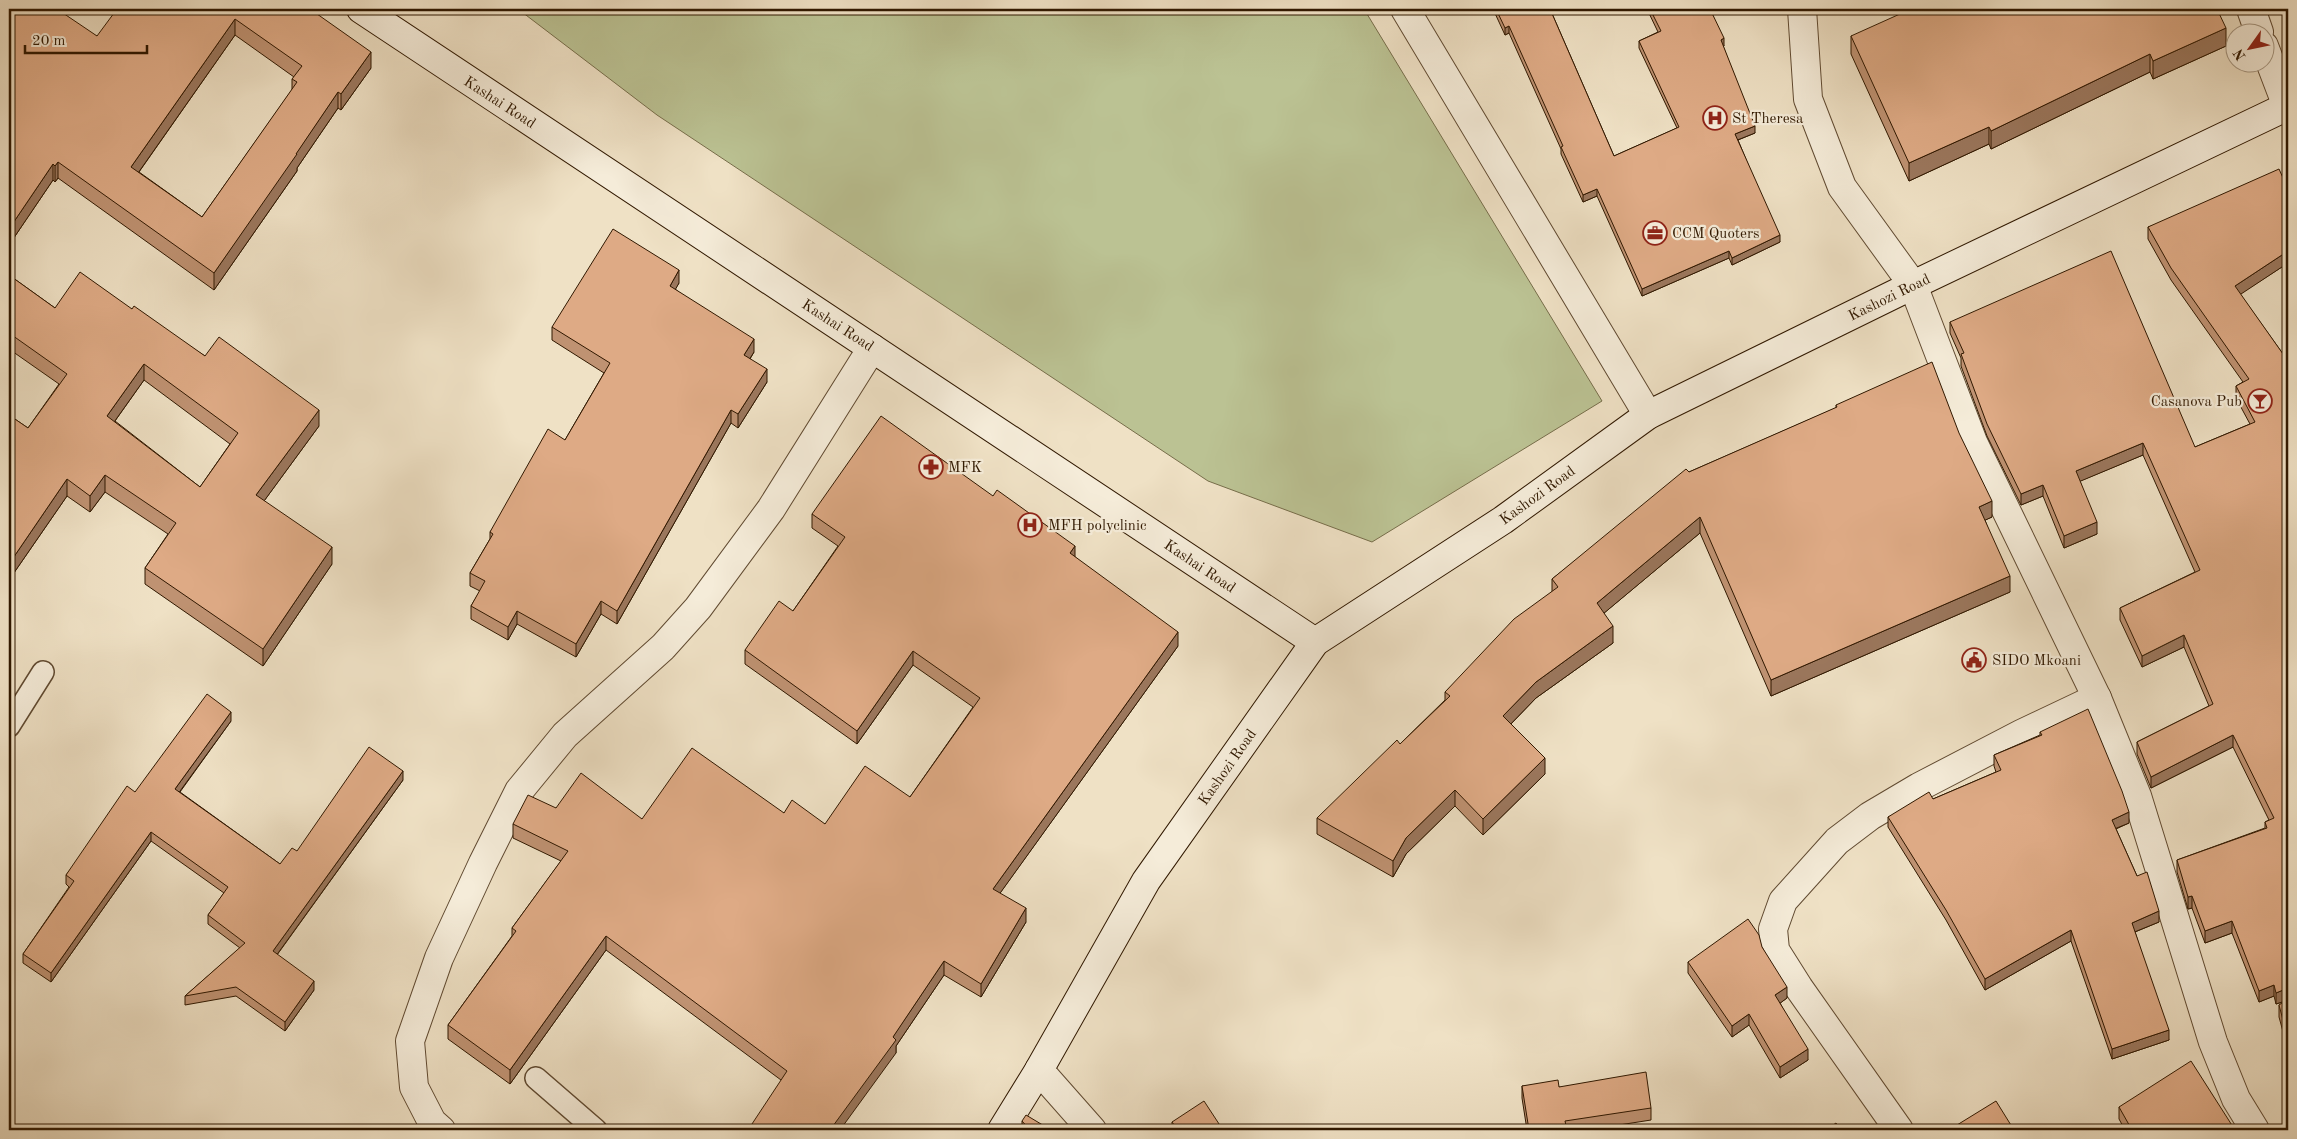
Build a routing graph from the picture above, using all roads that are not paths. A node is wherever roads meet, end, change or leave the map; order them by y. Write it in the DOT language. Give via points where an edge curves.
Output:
graph roads {
  1 [pos="361,9"];
  2 [pos="1405,9"];
  3 [pos="1802,9"];
  4 [pos="2251,9"];
  5 [pos="2256,22"];
  6 [pos="2274,71"];
  7 [pos="2288,107"];
  8 [pos="1912,285"];
  9 [pos="872,348"];
  10 [pos="1648,415"];
  11 [pos="1315,642"];
  12 [pos="43,672"];
  13 [pos="2097,698"];
  14 [pos="9,726"];
  15 [pos="1039,1070"];
  16 [pos="536,1078"];
  17 [pos="441,1130"];
  18 [pos="596,1130"];
  19 [pos="1002,1130"];
  20 [pos="1092,1130"];
  21 [pos="1899,1130"];
  22 [pos="2255,1130"];
  1 -- 9 [label="street, Kashai Road"];
  2 -- 10 [label="street"];
  3 -- 8 [label="street" via="1808,98 1842,187"];
  4 -- 5 [label="street"];
  6 -- 7 [label="street"];
  7 -- 8 [label="street, Kashozi Road"];
  8 -- 10 [label="street, Kashozi Road"];
  8 -- 13 [label="street" via="1972,442"];
  9 -- 11 [label="street, Kashai Road"];
  9 -- 17 [label="street" via="772,510 698,608 663,647 565,736 520,791 439,958 410,1041 414,1087 432,1122"];
  10 -- 11 [label="street, Kashozi Road" via="1503,520"];
  11 -- 15 [label="street, Kashozi Road" via="1146,881"];
  12 -- 14 [label="lane"];
  13 -- 21 [label="street" via="2021,734 1870,816 1837,841 1783,902 1773,929 1775,950"];
  13 -- 22 [label="street" via="2137,796 2213,1042 2236,1099"];
  15 -- 19 [label="street, Kashozi Road"];
  15 -- 20 [label="street"];
  16 -- 18 [label="lane"];
}
